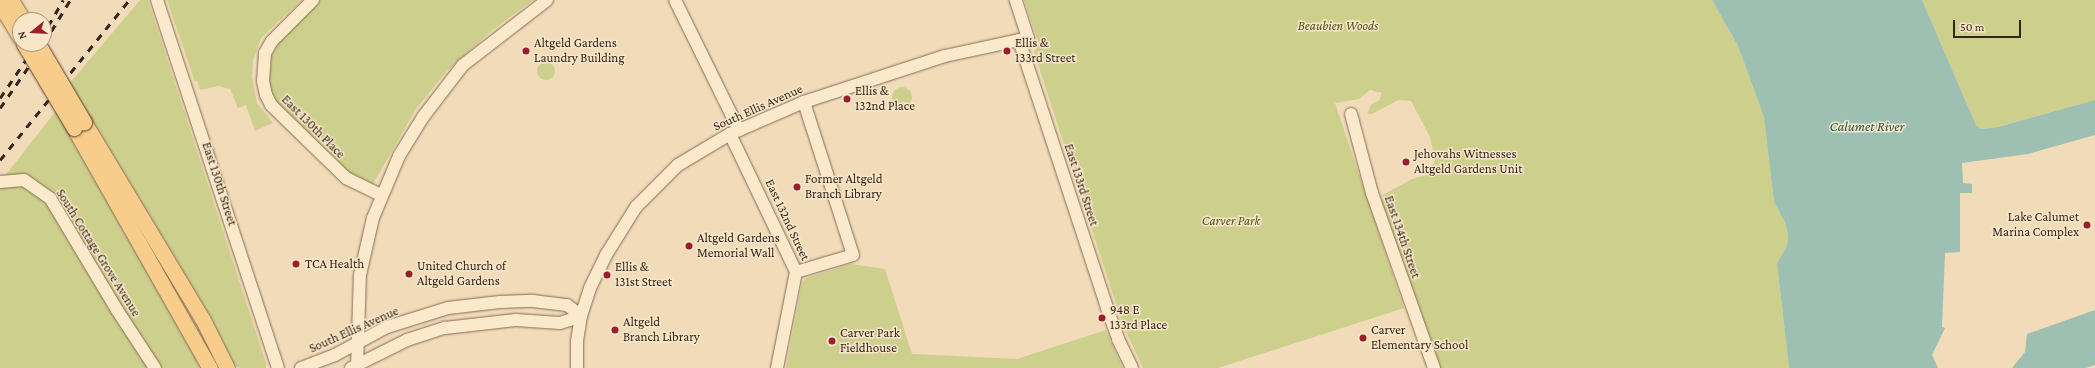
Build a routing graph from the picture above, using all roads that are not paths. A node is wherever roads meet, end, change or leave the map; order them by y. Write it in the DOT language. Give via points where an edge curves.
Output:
graph roads {
  1 [pos="11,0"];
  2 [pos="157,0"];
  3 [pos="313,0"];
  4 [pos="547,0"];
  5 [pos="675,0"];
  6 [pos="1016,0"];
  7 [pos="0,4"];
  8 [pos="15,12"];
  9 [pos="12,14"];
  10 [pos="1024,39"];
  11 [pos="30,52"];
  12 [pos="42,52"];
  13 [pos="804,102"];
  14 [pos="1351,114"];
  15 [pos="80,125"];
  16 [pos="735,132"];
  17 [pos="0,182"];
  18 [pos="381,195"];
  19 [pos="796,272"];
  20 [pos="581,316"];
  21 [pos="357,344"];
  22 [pos="355,367"];
  23 [pos="156,368"];
  24 [pos="210,368"];
  25 [pos="228,368"];
  26 [pos="278,368"];
  27 [pos="302,368"];
  28 [pos="577,368"];
  29 [pos="777,368"];
  30 [pos="1132,368"];
  31 [pos="1434,368"];
  1 -- 8 [label="main road"];
  2 -- 26 [label="street, East 130th Street"];
  3 -- 18 [label="street, East 130th Place" via="272,41 265,53 262,81 266,95 271,105 346,178"];
  4 -- 18 [label="street" via="463,65 411,135"];
  5 -- 16 [label="street, East 132nd Street"];
  6 -- 10 [label="street, East 133rd Street"];
  7 -- 9 [label="main road"];
  10 -- 13 [label="street, South Ellis Avenue" via="945,56"];
  10 -- 30 [label="street, East 133rd Street" via="1118,339"];
  11 -- 15 [label="main road, bridge"];
  12 -- 15 [label="main road, bridge"];
  13 -- 16 [label="street, South Ellis Avenue"];
  13 -- 19 [label="street" via="853,255"];
  14 -- 31 [label="street, East 134th Street" via="1372,193"];
  15 -- 24 [label="main road"];
  15 -- 25 [label="main road" via="202,318"];
  16 -- 19 [label="street, East 132nd Street"];
  16 -- 20 [label="street, South Ellis Avenue" via="678,165 636,207 606,255 590,288"];
  17 -- 23 [label="street, South Cottage Grove Avenue" via="24,180 50,198 117,310"];
  18 -- 21 [label="street" via="360,275"];
  19 -- 29 [label="street, East 132nd Street"];
  20 -- 21 [label="street, South Ellis Avenue" via="567,305 551,302 482,304 426,315 388,327"];
  20 -- 22 [label="street" via="560,323 516,320 452,327 407,340"];
  20 -- 28 [label="street" via="577,341"];
  21 -- 22 [label="street"];
  21 -- 27 [label="street, South Ellis Avenue"];
}
